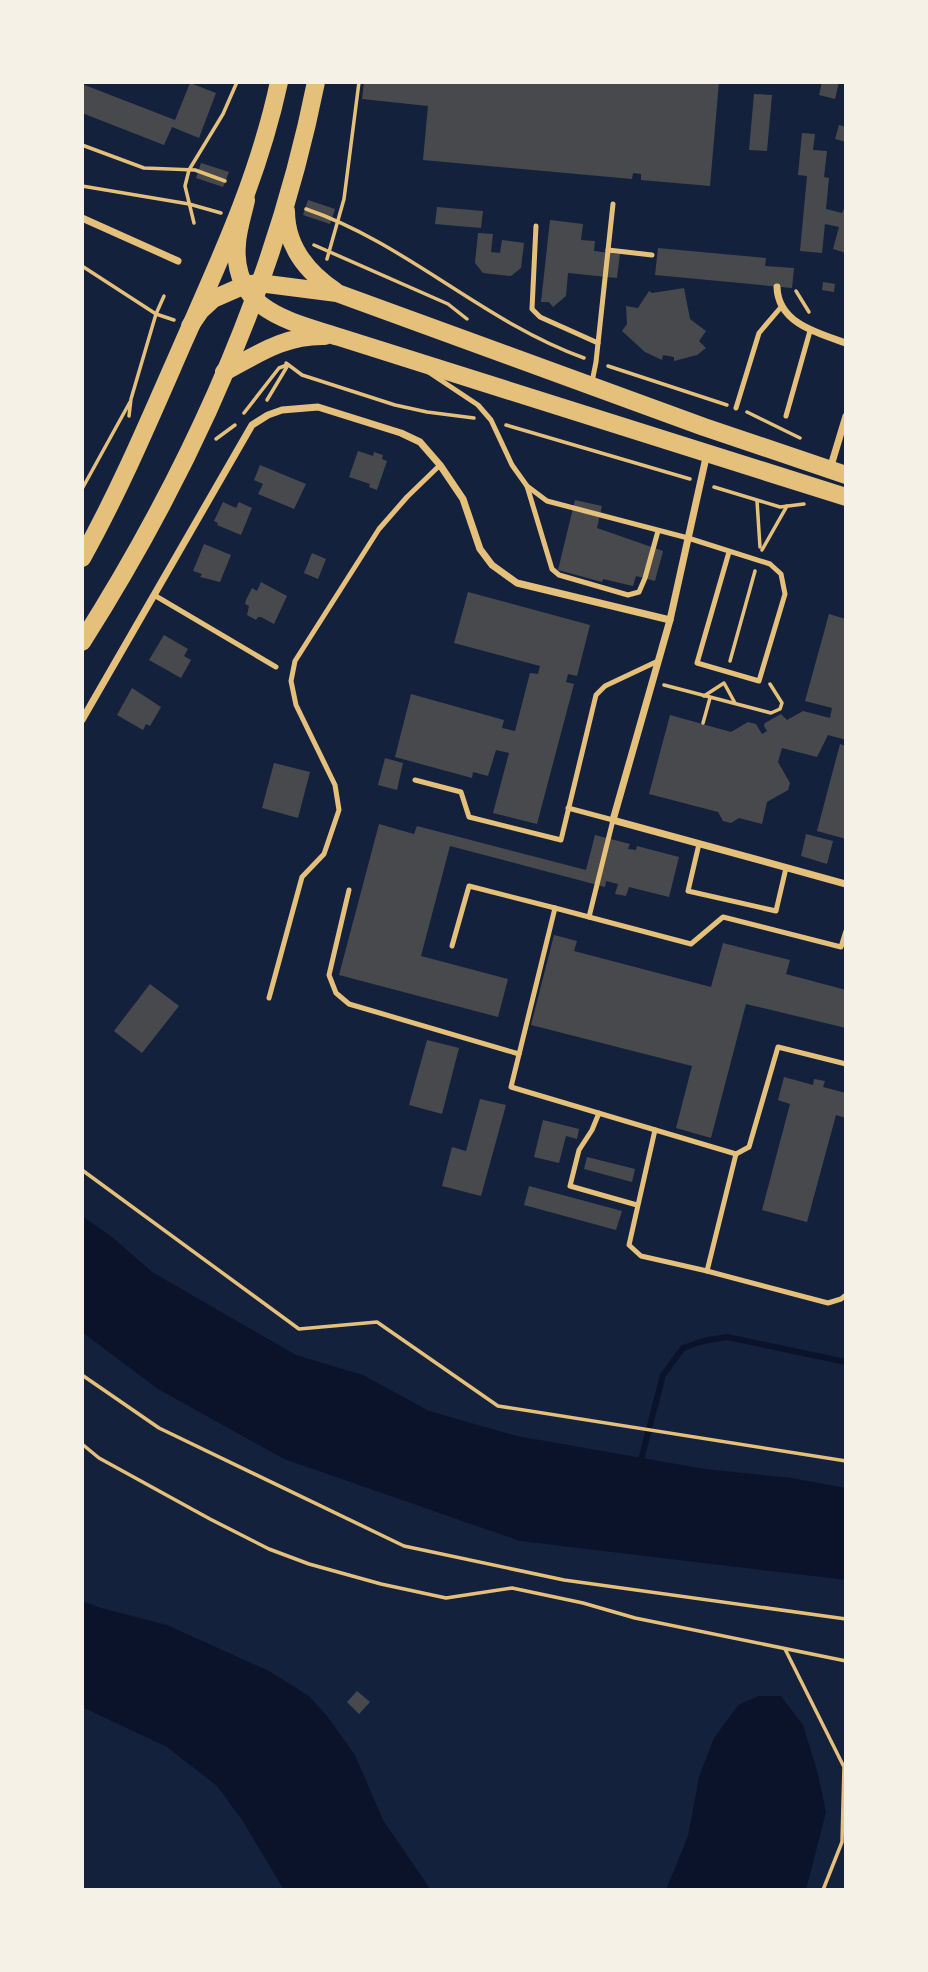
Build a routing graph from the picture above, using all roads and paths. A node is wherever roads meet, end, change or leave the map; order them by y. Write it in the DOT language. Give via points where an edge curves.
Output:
graph roads {
  1 [pos="237,82"];
  2 [pos="279,82"];
  3 [pos="316,82"];
  4 [pos="359,82"];
  5 [pos="82,145"];
  6 [pos="189,170"];
  7 [pos="225,181"];
  8 [pos="82,186"];
  9 [pos="246,200"];
  10 [pos="286,202"];
  11 [pos="189,204"];
  12 [pos="613,204"];
  13 [pos="306,209"];
  14 [pos="213,211"];
  15 [pos="82,218"];
  16 [pos="194,223"];
  17 [pos="536,226"];
  18 [pos="305,241"];
  19 [pos="608,250"];
  20 [pos="652,255"];
  21 [pos="178,261"];
  22 [pos="82,267"];
  23 [pos="777,287"];
  24 [pos="253,289"];
  25 [pos="796,290"];
  26 [pos="337,293"];
  27 [pos="164,296"];
  28 [pos="782,306"];
  29 [pos="156,314"];
  30 [pos="817,319"];
  31 [pos="470,321"];
  32 [pos="190,326"];
  33 [pos="810,331"];
  34 [pos="339,337"];
  35 [pos="598,343"];
  36 [pos="846,343"];
  37 [pos="403,357"];
  38 [pos="289,364"];
  39 [pos="224,372"];
  40 [pos="591,385"];
  41 [pos="736,408"];
  42 [pos="786,416"];
  43 [pos="846,416"];
  44 [pos="491,420"];
  45 [pos="252,425"];
  46 [pos="213,441"];
  47 [pos="707,452"];
  48 [pos="440,465"];
  49 [pos="838,472"];
  50 [pos="700,482"];
  51 [pos="527,486"];
  52 [pos="82,489"];
  53 [pos="846,497"];
  54 [pos="757,500"];
  55 [pos="787,506"];
  56 [pos="814,508"];
  57 [pos="658,531"];
  58 [pos="688,538"];
  59 [pos="729,552"];
  60 [pos="82,558"];
  61 [pos="758,561"];
  62 [pos="154,595"];
  63 [pos="670,620"];
  64 [pos="82,642"];
  65 [pos="658,661"];
  66 [pos="276,667"];
  67 [pos="727,671"];
  68 [pos="652,682"];
  69 [pos="724,683"];
  70 [pos="774,690"];
  71 [pos="704,696"];
  72 [pos="710,698"];
  73 [pos="736,704"];
  74 [pos="82,720"];
  75 [pos="703,723"];
  76 [pos="415,780"];
  77 [pos="568,808"];
  78 [pos="613,820"];
  79 [pos="699,844"];
  80 [pos="786,868"];
  81 [pos="846,884"];
  82 [pos="349,890"];
  83 [pos="555,908"];
  84 [pos="589,917"];
  85 [pos="846,931"];
  86 [pos="452,946"];
  87 [pos="844,948"];
  88 [pos="269,998"];
  89 [pos="519,1054"];
  90 [pos="846,1064"];
  91 [pos="599,1114"];
  92 [pos="655,1130"];
  93 [pos="736,1154"];
  94 [pos="82,1170"];
  95 [pos="638,1205"];
  96 [pos="707,1271"];
  97 [pos="846,1295"];
  98 [pos="82,1375"];
  99 [pos="82,1444"];
  100 [pos="846,1461"];
  101 [pos="846,1619"];
  102 [pos="785,1648"];
  103 [pos="846,1661"];
  104 [pos="823,1890"];
  1 -- 6 [label="path"];
  2 -- 9 [label="main road"];
  3 -- 10 [label="main road"];
  4 -- 13 [label="path" via="338,220"];
  5 -- 6 [label="path" via="144,168"];
  6 -- 7 [label="path"];
  6 -- 11 [label="path" via="185,186"];
  8 -- 11 [label="path"];
  9 -- 24 [label="main road" via="237,245 238,267"];
  9 -- 32 [label="main road"];
  10 -- 24 [label="main road"];
  10 -- 26 [label="main road" via="288,234 297,254"];
  11 -- 14 [label="path"];
  11 -- 16 [label="path"];
  12 -- 19 [label="lane"];
  15 -- 21 [label="street"];
  17 -- 35 [label="lane" via="531,309"];
  18 -- 31 [label="path" via="418,289"];
  19 -- 20 [label="lane"];
  19 -- 35 [label="lane"];
  22 -- 29 [label="path"];
  23 -- 28 [label="street"];
  24 -- 26 [label="main road"];
  24 -- 32 [label="main road" via="213,299"];
  24 -- 34 [label="main road" via="265,310"];
  24 -- 39 [label="main road"];
  25 -- 30 [label="path"];
  26 -- 40 [label="main road"];
  27 -- 29 [label="path"];
  28 -- 33 [label="street"];
  28 -- 41 [label="lane" via="758,333"];
  29 -- 52 [label="path" via="131,399"];
  32 -- 60 [label="main road" via="125,475"];
  33 -- 36 [label="street"];
  33 -- 42 [label="lane"];
  34 -- 37 [label="main road"];
  34 -- 39 [label="main road" via="287,340"];
  35 -- 40 [label="lane"];
  37 -- 44 [label="lane" via="470,398"];
  37 -- 47 [label="main road"];
  38 -- 44 [label="path" via="302,375 395,405"];
  38 -- 45 [label="path"];
  38 -- 46 [label="path" via="279,368 232,428"];
  39 -- 64 [label="main road" via="179,473"];
  40 -- 49 [label="main road"];
  43 -- 49 [label="street"];
  44 -- 50 [label="path"];
  44 -- 51 [label="lane"];
  45 -- 48 [label="street" via="282,410 318,407 420,442"];
  45 -- 62 [label="street"];
  47 -- 50 [label="street"];
  47 -- 53 [label="main road"];
  48 -- 63 [label="street" via="463,499 480,549 492,565 517,583"];
  48 -- 88 [label="lane" via="379,529 295,661 291,681 296,705 335,785 339,810 324,854 302,877"];
  50 -- 54 [label="path"];
  50 -- 58 [label="street"];
  51 -- 57 [label="lane" via="547,501"];
  51 -- 57 [label="lane" via="552,569 558,575 628,595 639,592"];
  54 -- 55 [label="path"];
  54 -- 55 [label="path" via="760,554"];
  55 -- 56 [label="path"];
  57 -- 58 [label="lane"];
  58 -- 59 [label="lane"];
  58 -- 63 [label="street"];
  59 -- 61 [label="lane"];
  59 -- 67 [label="lane" via="696,663"];
  61 -- 67 [label="path"];
  61 -- 67 [label="lane" via="781,574 785,594 759,681"];
  62 -- 66 [label="lane"];
  62 -- 74 [label="street"];
  63 -- 65 [label="street"];
  65 -- 68 [label="street"];
  65 -- 77 [label="lane" via="605,686 596,695"];
  67 -- 69 [label="path"];
  68 -- 71 [label="path"];
  68 -- 78 [label="street"];
  69 -- 71 [label="path"];
  69 -- 73 [label="path"];
  70 -- 73 [label="path" via="782,703 776,712"];
  71 -- 72 [label="path"];
  72 -- 73 [label="path"];
  72 -- 75 [label="path"];
  76 -- 77 [label="lane" via="461,792 468,817 561,841"];
  77 -- 78 [label="lane"];
  78 -- 79 [label="street"];
  78 -- 84 [label="lane"];
  79 -- 80 [label="street"];
  79 -- 80 [label="lane" via="688,891 776,911"];
  80 -- 81 [label="street"];
  82 -- 89 [label="lane" via="329,975 336,993 349,1004"];
  83 -- 84 [label="lane"];
  83 -- 86 [label="lane" via="469,886"];
  83 -- 89 [label="lane"];
  84 -- 87 [label="lane" via="691,944 723,917"];
  85 -- 87 [label="lane"];
  89 -- 91 [label="lane" via="510,1087"];
  90 -- 93 [label="lane" via="778,1047 749,1147"];
  91 -- 92 [label="lane"];
  91 -- 95 [label="lane" via="579,1150 570,1186"];
  92 -- 93 [label="lane"];
  92 -- 95 [label="lane"];
  93 -- 96 [label="lane"];
  94 -- 100 [label="path" via="299,1329 377,1322 498,1406"];
  95 -- 96 [label="lane" via="629,1245 634,1252"];
  96 -- 97 [label="lane" via="828,1303"];
  98 -- 101 [label="path" via="159,1428 404,1546 564,1580"];
  99 -- 102 [label="path" via="210,1519 309,1564 446,1598 512,1588"];
  102 -- 103 [label="path"];
  102 -- 104 [label="path" via="844,1767 842,1842"];
}
